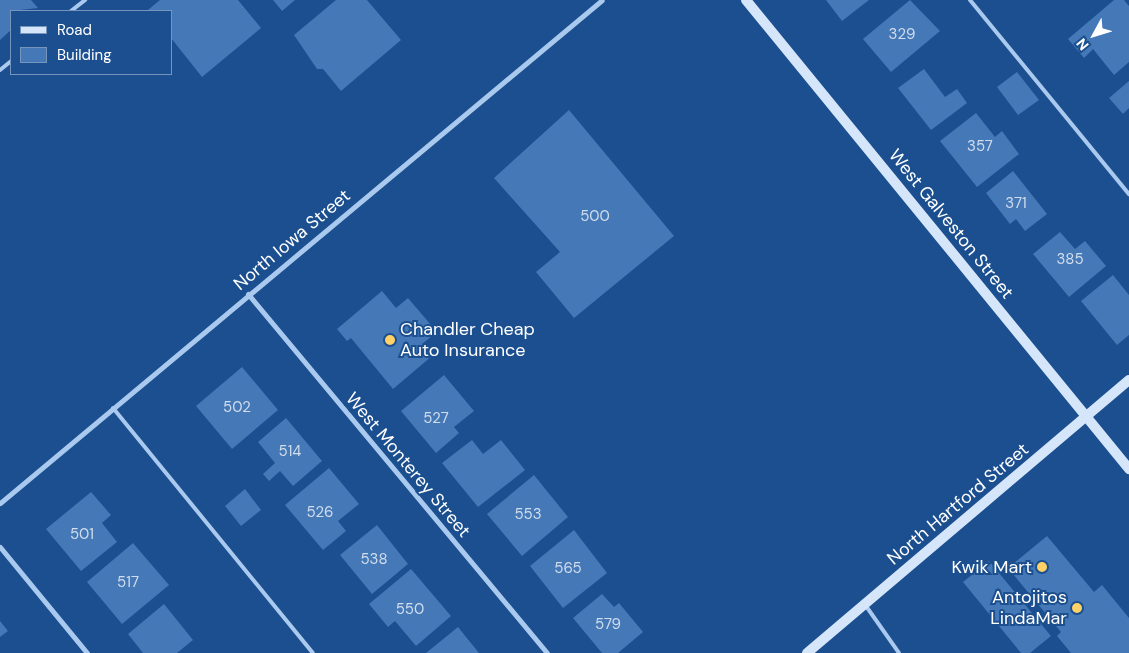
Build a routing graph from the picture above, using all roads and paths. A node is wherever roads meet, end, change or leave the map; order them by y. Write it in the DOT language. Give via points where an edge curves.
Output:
graph roads {
  1 [pos="85,0"];
  2 [pos="602,0"];
  3 [pos="746,0"];
  4 [pos="970,0"];
  5 [pos="73,10"];
  6 [pos="10,62"];
  7 [pos="0,70"];
  8 [pos="1129,194"];
  9 [pos="248,294"];
  10 [pos="1129,380"];
  11 [pos="113,408"];
  12 [pos="1087,416"];
  13 [pos="1129,469"];
  14 [pos="0,503"];
  15 [pos="0,548"];
  16 [pos="865,605"];
  17 [pos="87,653"];
  18 [pos="313,653"];
  19 [pos="547,653"];
  20 [pos="807,653"];
  21 [pos="899,653"];
  1 -- 5 [label="lane"];
  2 -- 9 [label="street, North Iowa Street"];
  3 -- 12 [label="street, West Galveston Street"];
  4 -- 8 [label="lane"];
  6 -- 7 [label="lane"];
  9 -- 11 [label="street, North Iowa Street"];
  9 -- 19 [label="street, West Monterey Street"];
  10 -- 12 [label="street, North Hartford Street"];
  11 -- 14 [label="street, North Iowa Street"];
  11 -- 18 [label="lane"];
  12 -- 13 [label="street, West Galveston Street"];
  12 -- 16 [label="street, North Hartford Street"];
  15 -- 17 [label="street"];
  16 -- 20 [label="street, North Hartford Street"];
  16 -- 21 [label="lane"];
}
